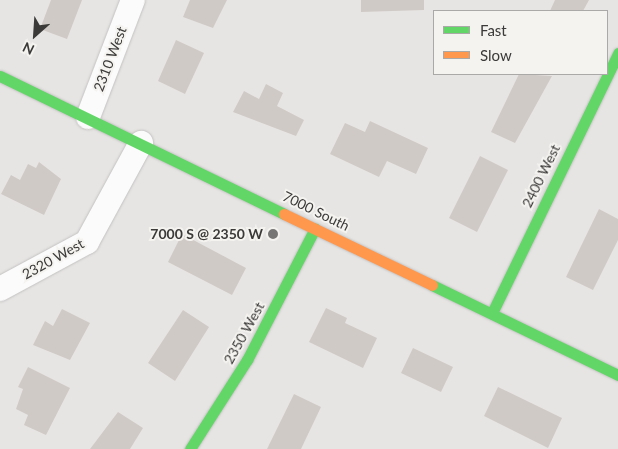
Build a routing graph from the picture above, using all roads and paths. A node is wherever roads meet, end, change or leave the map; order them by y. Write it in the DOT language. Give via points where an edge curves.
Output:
graph roads {
  1 [pos="133,0"];
  2 [pos="618,53"];
  3 [pos="608,74"];
  4 [pos="607,75"];
  5 [pos="0,76"];
  6 [pos="88,117"];
  7 [pos="141,143"];
  8 [pos="315,228"];
  9 [pos="0,289"];
  10 [pos="492,313"];
  11 [pos="618,375"];
  12 [pos="190,449"];
  1 -- 6 [label="street, 2310 West"];
  2 -- 3 [label="main road, 2400 West"];
  4 -- 10 [label="main road, 2400 West"];
  5 -- 6 [label="main road, 7000 South"];
  6 -- 7 [label="main road, 7000 South"];
  7 -- 8 [label="main road, 7000 South"];
  7 -- 9 [label="street, 2320 West" via="87,242"];
  8 -- 10 [label="main road, 7000 South"];
  8 -- 12 [label="main road, 2350 West" via="252,352"];
  10 -- 11 [label="main road, 7000 South"];
}
